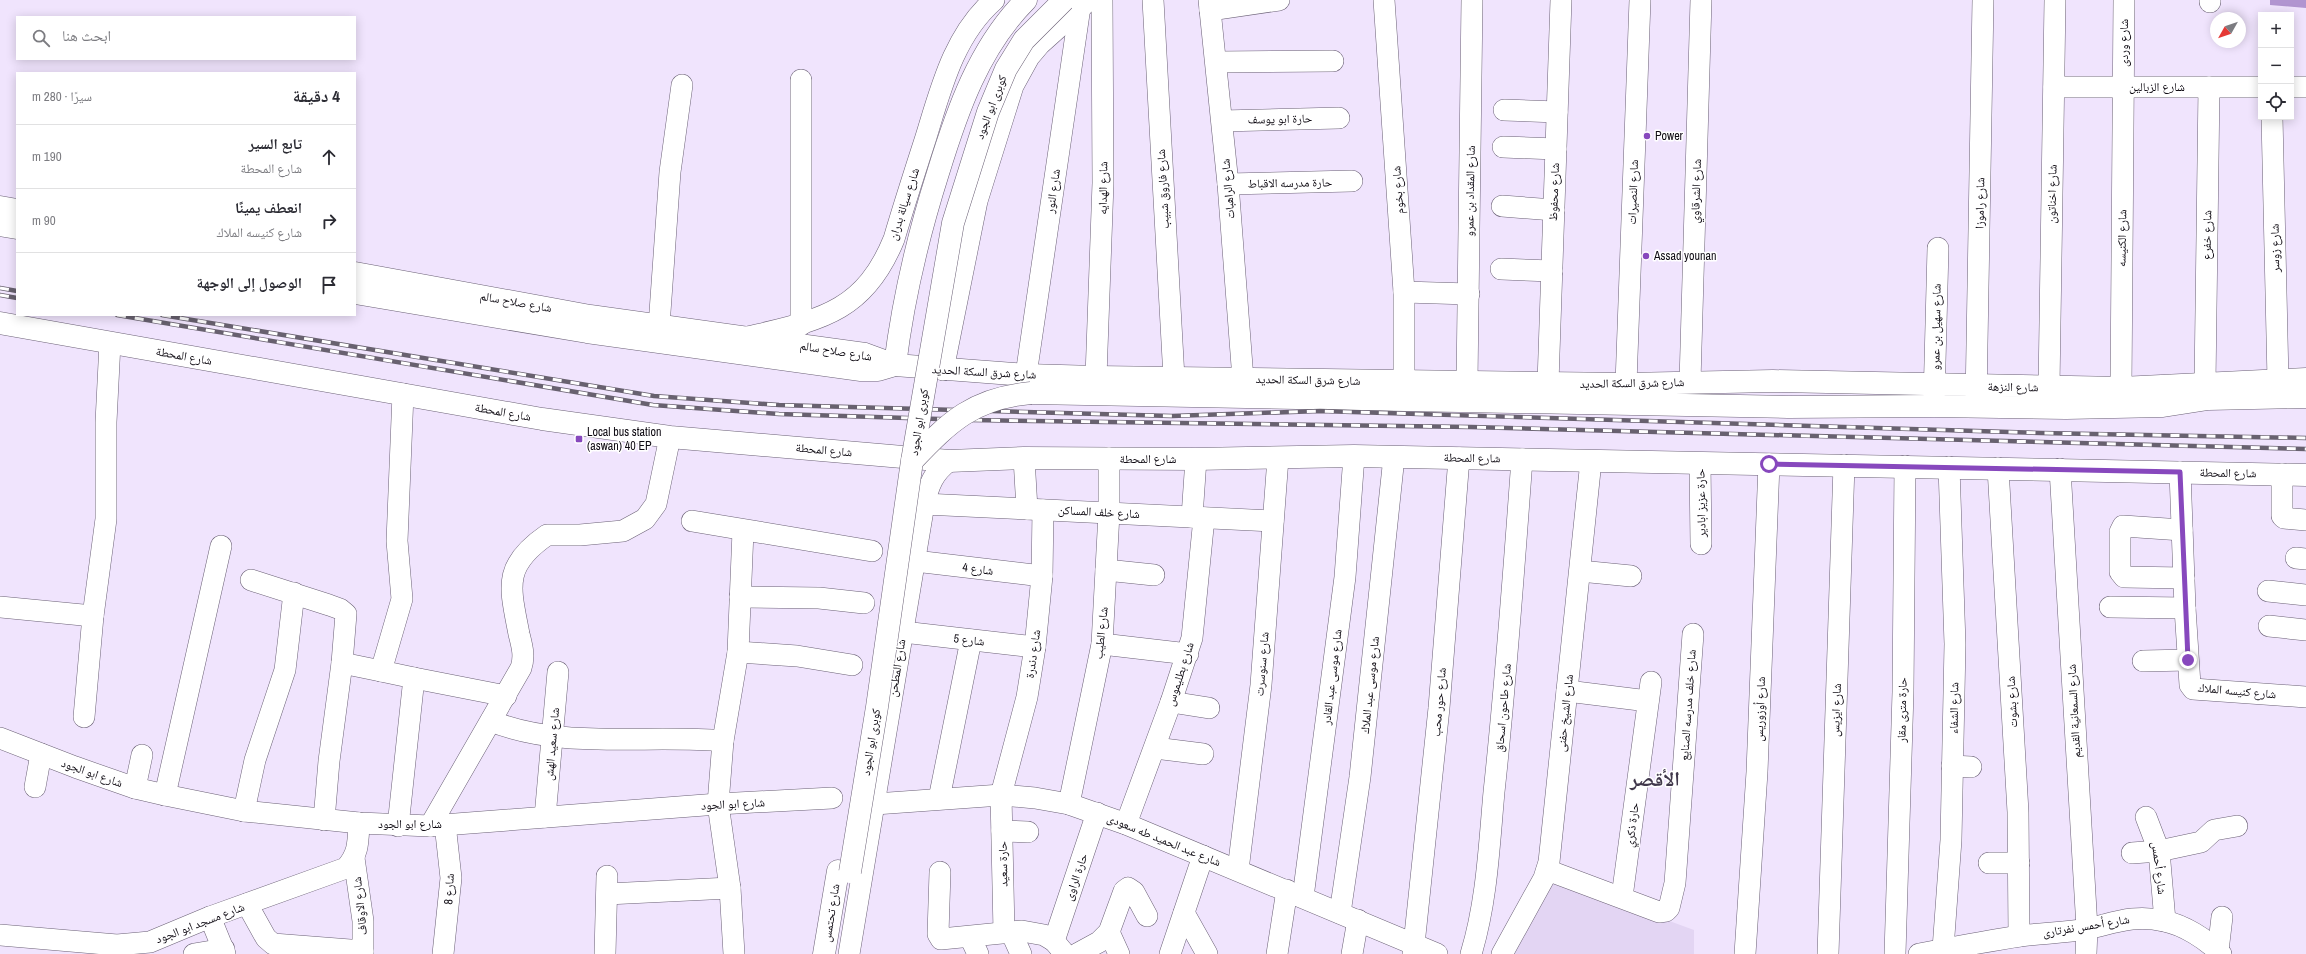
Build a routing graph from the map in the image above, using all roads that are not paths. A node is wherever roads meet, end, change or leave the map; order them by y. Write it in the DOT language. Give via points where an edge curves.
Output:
graph roads {
  1 [pos="994,0"];
  2 [pos="1026,0"];
  3 [pos="1046,0"];
  4 [pos="1102,0"];
  5 [pos="1153,0"];
  6 [pos="1277,0"];
  7 [pos="1384,0"];
  8 [pos="1472,0"];
  9 [pos="1560,0"];
  10 [pos="1640,0"];
  11 [pos="1701,0"];
  12 [pos="1983,0"];
  13 [pos="2055,0"];
  14 [pos="2124,0"];
  15 [pos="1078,2"];
  16 [pos="1210,5"];
  17 [pos="1333,61"];
  18 [pos="1216,62"];
  19 [pos="801,80"];
  20 [pos="682,85"];
  21 [pos="2054,87"];
  22 [pos="2124,87"];
  23 [pos="2209,87"];
  24 [pos="2258,87"];
  25 [pos="2294,87"];
  26 [pos="2306,87"];
  27 [pos="1504,110"];
  28 [pos="1557,112"];
  29 [pos="1339,118"];
  30 [pos="2272,120"];
  31 [pos="1222,121"];
  32 [pos="1504,147"];
  33 [pos="1556,149"];
  34 [pos="1352,181"];
  35 [pos="1228,184"];
  36 [pos="1502,206"];
  37 [pos="0,207"];
  38 [pos="16,210"];
  39 [pos="1554,210"];
  40 [pos="0,224"];
  41 [pos="16,228"];
  42 [pos="1938,248"];
  43 [pos="1501,269"];
  44 [pos="1552,271"];
  45 [pos="356,273"];
  46 [pos="1404,292"];
  47 [pos="356,293"];
  48 [pos="1468,294"];
  49 [pos="0,323"];
  50 [pos="801,325"];
  51 [pos="659,326"];
  52 [pos="746,338"];
  53 [pos="110,343"];
  54 [pos="895,366"];
  55 [pos="943,370"];
  56 [pos="1096,377"];
  57 [pos="1174,378"];
  58 [pos="1243,379"];
  59 [pos="2306,379"];
  60 [pos="2278,380"];
  61 [pos="1404,381"];
  62 [pos="1720,381"];
  63 [pos="1467,382"];
  64 [pos="1690,382"];
  65 [pos="1548,383"];
  66 [pos="1029,384"];
  67 [pos="1626,384"];
  68 [pos="2205,384"];
  69 [pos="2049,387"];
  70 [pos="2121,388"];
  71 [pos="403,394"];
  72 [pos="1934,395"];
  73 [pos="1977,396"];
  74 [pos="2306,396"];
  75 [pos="2163,406"];
  76 [pos="1788,407"];
  77 [pos="2306,411"];
  78 [pos="670,437"];
  79 [pos="1354,456"];
  80 [pos="1394,457"];
  81 [pos="1024,458"];
  82 [pos="1109,458"];
  83 [pos="1278,458"];
  84 [pos="1459,458"];
  85 [pos="1196,459"];
  86 [pos="1522,459"];
  87 [pos="1591,460"];
  88 [pos="912,461"];
  89 [pos="949,461"];
  90 [pos="1700,463"];
  91 [pos="1769,464"];
  92 [pos="1844,465"];
  93 [pos="1905,466"];
  94 [pos="1949,467"];
  95 [pos="1998,468"];
  96 [pos="2060,469"];
  97 [pos="2180,472"];
  98 [pos="2282,474"];
  99 [pos="2306,475"];
  100 [pos="924,504"];
  101 [pos="1035,509"];
  102 [pos="1109,513"];
  103 [pos="1198,517"];
  104 [pos="2306,520"];
  105 [pos="692,521"];
  106 [pos="1273,521"];
  107 [pos="743,530"];
  108 [pos="2182,530"];
  109 [pos="1701,544"];
  110 [pos="222,546"];
  111 [pos="872,551"];
  112 [pos="915,561"];
  113 [pos="1106,570"];
  114 [pos="1580,571"];
  115 [pos="1154,574"];
  116 [pos="1042,576"];
  117 [pos="1631,576"];
  118 [pos="2184,578"];
  119 [pos="251,580"];
  120 [pos="2268,591"];
  121 [pos="294,593"];
  122 [pos="2306,594"];
  123 [pos="740,597"];
  124 [pos="864,603"];
  125 [pos="0,607"];
  126 [pos="2110,607"];
  127 [pos="2185,608"];
  128 [pos="93,616"];
  129 [pos="2270,626"];
  130 [pos="2306,630"];
  131 [pos="903,632"];
  132 [pos="1693,634"];
  133 [pos="970,640"];
  134 [pos="1102,644"];
  135 [pos="1035,647"];
  136 [pos="738,652"];
  137 [pos="1188,654"];
  138 [pos="2188,660"];
  139 [pos="2143,661"];
  140 [pos="342,663"];
  141 [pos="852,665"];
  142 [pos="381,671"];
  143 [pos="558,672"];
  144 [pos="414,678"];
  145 [pos="1567,691"];
  146 [pos="506,696"];
  147 [pos="2306,697"];
  148 [pos="1171,702"];
  149 [pos="1209,708"];
  150 [pos="84,717"];
  151 [pos="491,721"];
  152 [pos="552,736"];
  153 [pos="0,738"];
  154 [pos="723,741"];
  155 [pos="1154,748"];
  156 [pos="41,754"];
  157 [pos="142,754"];
  158 [pos="1203,754"];
  159 [pos="35,787"];
  160 [pos="136,788"];
  161 [pos="165,795"];
  162 [pos="1001,795"];
  163 [pos="832,798"];
  164 [pos="939,799"];
  165 [pos="718,804"];
  166 [pos="875,804"];
  167 [pos="1069,804"];
  168 [pos="244,811"];
  169 [pos="1098,813"];
  170 [pos="545,817"];
  171 [pos="2146,817"];
  172 [pos="324,820"];
  173 [pos="359,823"];
  174 [pos="1126,824"];
  175 [pos="437,825"];
  176 [pos="398,826"];
  177 [pos="2237,826"];
  178 [pos="1002,831"];
  179 [pos="1028,832"];
  180 [pos="2159,851"];
  181 [pos="2132,853"];
  182 [pos="1203,856"];
  183 [pos="354,858"];
  184 [pos="2019,862"];
  185 [pos="1989,863"];
  186 [pos="1238,870"];
  187 [pos="1547,870"];
  188 [pos="844,872"];
  189 [pos="940,872"];
  190 [pos="730,888"];
  191 [pos="1295,894"];
  192 [pos="1622,898"];
  193 [pos="248,904"];
  194 [pos="1184,913"];
  195 [pos="1147,916"];
  196 [pos="210,917"];
  197 [pos="1349,917"];
  198 [pos="2222,917"];
  199 [pos="2165,921"];
  200 [pos="2087,928"];
  201 [pos="1008,932"];
  202 [pos="1109,932"];
  203 [pos="0,935"];
  204 [pos="2019,936"];
  205 [pos="974,945"];
  206 [pos="1060,947"];
  207 [pos="89,948"];
  208 [pos="150,948"];
  209 [pos="1990,948"];
  210 [pos="1414,949"];
  211 [pos="1943,949"];
  212 [pos="224,951"];
  213 [pos="363,952"];
  214 [pos="2220,953"];
  215 [pos="194,954"];
  216 [pos="443,954"];
  217 [pos="605,954"];
  218 [pos="734,954"];
  219 [pos="824,954"];
  220 [pos="838,954"];
  221 [pos="849,954"];
  222 [pos="1020,954"];
  223 [pos="1076,954"];
  224 [pos="1120,954"];
  225 [pos="1170,954"];
  226 [pos="1208,954"];
  227 [pos="1277,954"];
  228 [pos="1352,954"];
  229 [pos="1437,954"];
  230 [pos="1471,954"];
  231 [pos="1502,954"];
  232 [pos="1745,954"];
  233 [pos="1828,954"];
  234 [pos="1894,954"];
  235 [pos="1919,954"];
  236 [pos="2086,954"];
  1 -- 50 [label="street, شارع سيالة بدران" via="979,13 966,30 949,66 886,259 874,278 842,308"];
  2 -- 54 [label="main road, شارع سيالة بدران" via="993,41 956,117 913,262"];
  3 -- 188 [label="main road, كوبرى ابو الجود" via="1010,38 987,78 940,219 905,423"];
  4 -- 56 [label="street, شارع الهدايه" via="1103,183"];
  5 -- 57 [label="street, شارع فاروق شبيب"];
  6 -- 16 [label="street"];
  7 -- 46 [label="street, شارع بخوم"];
  8 -- 48 [label="street, شارع المقداد بن عمرو"];
  9 -- 28 [label="street, شارع محفوظ"];
  10 -- 67 [label="street, شارع النصيرات"];
  11 -- 64 [label="street, شارع الشرقاوي"];
  12 -- 73 [label="street, شارع راموزا"];
  13 -- 21 [label="street, شارع اخناتون"];
  14 -- 22 [label="street, شارع وردى"];
  15 -- 55 [label="street" via="1040,44 1020,71 1013,86 977,201"];
  15 -- 66 [label="street, شارع النور"];
  15 -- 88 [label="main road, كوبرى ابو الجود, bridge" via="1040,22 1013,56 988,112 964,181 948,244"];
  16 -- 18 [label="street, شارع الراهبات"];
  17 -- 18 [label="street"];
  18 -- 31 [label="street, شارع الراهبات"];
  19 -- 50 [label="street"];
  20 -- 51 [label="street" via="670,172"];
  21 -- 22 [label="street, شارع الزبالين"];
  21 -- 69 [label="street, شارع اخناتون"];
  22 -- 23 [label="street, شارع الزبالين"];
  22 -- 70 [label="street, شارع الكنيسه"];
  23 -- 24 [label="street, شارع الزبالين"];
  23 -- 68 [label="street, شارع خفرع"];
  25 -- 26 [label="street"];
  27 -- 28 [label="street"];
  28 -- 33 [label="street, شارع محفوظ"];
  29 -- 31 [label="street, حارة ابو يوسف"];
  30 -- 60 [label="street, شارع زوسر"];
  31 -- 35 [label="street, شارع الراهبات"];
  32 -- 33 [label="street"];
  33 -- 39 [label="street, شارع محفوظ"];
  34 -- 35 [label="street, حارة مدرسه الاقباط"];
  35 -- 58 [label="street, شارع الراهبات"];
  36 -- 39 [label="street"];
  37 -- 38 [label="main road"];
  39 -- 44 [label="street, شارع محفوظ"];
  40 -- 41 [label="main road"];
  42 -- 72 [label="street, شارع سهيل بن عمرو"];
  43 -- 44 [label="street"];
  44 -- 65 [label="street, شارع محفوظ"];
  45 -- 51 [label="main road, شارع صلاح سالم"];
  46 -- 48 [label="street"];
  46 -- 61 [label="street, شارع بخوم"];
  47 -- 54 [label="main road, شارع صلاح سالم" via="595,333 802,363 861,370"];
  48 -- 63 [label="street, شارع المقداد بن عمرو"];
  49 -- 53 [label="main road, شارع المحطة"];
  50 -- 52 [label="street, شارع سيالة بدران"];
  51 -- 52 [label="main road, شارع صلاح سالم"];
  52 -- 54 [label="main road, شارع صلاح سالم" via="865,354"];
  53 -- 71 [label="main road, شارع المحطة"];
  53 -- 128 [label="street" via="106,422 106,519"];
  54 -- 55 [label="main road, شارع شرق السكة الحديد"];
  55 -- 66 [label="main road, شارع شرق السكة الحديد"];
  56 -- 57 [label="main road, شارع شرق السكة الحديد"];
  56 -- 66 [label="main road, شارع شرق السكة الحديد"];
  57 -- 58 [label="main road, شارع شرق السكة الحديد"];
  58 -- 61 [label="main road, شارع شرق السكة الحديد"];
  59 -- 60 [label="main road, شارع النزهة"];
  60 -- 68 [label="main road, شارع النزهة"];
  61 -- 63 [label="main road, شارع شرق السكة الحديد"];
  62 -- 64 [label="main road, شارع شرق السكة الحديد"];
  62 -- 72 [label="main road, شارع النزهة"];
  62 -- 76 [label="main road"];
  63 -- 65 [label="main road, شارع شرق السكة الحديد"];
  64 -- 67 [label="main road, شارع شرق السكة الحديد"];
  65 -- 67 [label="main road, شارع شرق السكة الحديد"];
  66 -- 76 [label="main road, شارع النزهة"];
  66 -- 88 [label="main road, bridge" via="1006,396 974,407 941,430"];
  68 -- 70 [label="main road, شارع النزهة"];
  69 -- 70 [label="main road, شارع النزهة"];
  69 -- 73 [label="main road, شارع النزهة"];
  71 -- 78 [label="main road, شارع المحطة" via="542,419"];
  71 -- 142 [label="street" via="397,541 402,598"];
  72 -- 73 [label="main road, شارع النزهة"];
  72 -- 76 [label="main road, شارع النزهة"];
  73 -- 75 [label="main road, شارع النزهة" via="2066,408"];
  74 -- 75 [label="main road, شارع النزهة" via="2208,399"];
  75 -- 77 [label="main road" via="2210,410"];
  78 -- 89 [label="main road, شارع المحطة"];
  78 -- 146 [label="street" via="656,504 645,519 623,531 547,535 516,564 512,574 512,593 523,662"];
  79 -- 80 [label="main road, شارع المحطة"];
  79 -- 83 [label="main road, شارع المحطة"];
  79 -- 191 [label="street, شارع موسى عبد القادر" via="1345,577"];
  80 -- 84 [label="main road, شارع المحطة"];
  80 -- 197 [label="street, شارع موسى عبد الملاك" via="1360,777"];
  81 -- 82 [label="main road, شارع المحطة"];
  81 -- 89 [label="main road, شارع المحطة"];
  81 -- 101 [label="street, شارع دندرة"];
  82 -- 85 [label="main road, شارع المحطة"];
  82 -- 102 [label="street, شارع الطيب"];
  83 -- 85 [label="main road, شارع المحطة"];
  83 -- 106 [label="street, شارع سنوسرت"];
  84 -- 86 [label="main road, شارع المحطة"];
  84 -- 210 [label="street, شارع حور محب" via="1439,708"];
  85 -- 103 [label="street, شارع بطليموس"];
  86 -- 87 [label="main road, شارع المحطة"];
  86 -- 230 [label="street, شارع طاحون اسحاق" via="1504,699 1487,877 1483,907"];
  87 -- 90 [label="main road, شارع المحطة"];
  87 -- 114 [label="street, شارع الشيخ حفنى"];
  88 -- 188 [label="main road, كوبرى ابو الجود, bridge" via="877,707"];
  89 -- 100 [label="street, شارع المطحن" via="938,470 928,486"];
  90 -- 91 [label="main road, شارع المحطة"];
  90 -- 109 [label="street, حارة عزيز ابادير"];
  91 -- 92 [label="main road, شارع المحطة"];
  91 -- 232 [label="street, شارع أوزوريس" via="1757,772"];
  92 -- 93 [label="main road, شارع المحطة"];
  92 -- 233 [label="street, شارع ايزيس"];
  93 -- 94 [label="main road, شارع المحطة"];
  93 -- 234 [label="street, حارة مترى مقار" via="1903,692"];
  94 -- 95 [label="main road, شارع المحطة"];
  94 -- 211 [label="street, شارع الشفاء" via="1962,767 1951,840"];
  95 -- 96 [label="main road, شارع المحطة"];
  95 -- 184 [label="street, شارع بشوت"];
  96 -- 97 [label="main road, شارع المحطة"];
  96 -- 200 [label="street, شارع السمعانية القديم"];
  97 -- 98 [label="main road, شارع المحطة"];
  97 -- 108 [label="street, شارع كنيسه الملاك"];
  98 -- 99 [label="main road, شارع المحطة"];
  98 -- 104 [label="street" via="2282,516"];
  100 -- 101 [label="street, شارع خلف المساكن"];
  100 -- 112 [label="street, شارع المطحن"];
  101 -- 102 [label="street, شارع خلف المساكن"];
  101 -- 116 [label="street, شارع دندرة"];
  102 -- 103 [label="street, شارع خلف المساكن"];
  102 -- 113 [label="street, شارع الطيب"];
  103 -- 106 [label="street, شارع خلف المساكن"];
  103 -- 137 [label="street, شارع بطليموس" via="1192,638"];
  105 -- 107 [label="street"];
  106 -- 186 [label="street, شارع سنوسرت" via="1261,684"];
  107 -- 111 [label="street"];
  107 -- 123 [label="street"];
  108 -- 118 [label="street, شارع كنيسه الملاك"];
  108 -- 118 [label="street" via="2123,526 2120,532 2120,572 2124,577"];
  110 -- 161 [label="street"];
  112 -- 116 [label="street, شارع 4"];
  112 -- 131 [label="street, شارع المطحن"];
  113 -- 115 [label="street"];
  113 -- 134 [label="street, شارع الطيب"];
  114 -- 117 [label="street"];
  114 -- 145 [label="street, شارع الشيخ حفنى"];
  116 -- 135 [label="street, شارع دندرة"];
  118 -- 127 [label="street, شارع كنيسه الملاك"];
  119 -- 121 [label="street"];
  120 -- 122 [label="street"];
  121 -- 140 [label="street" via="340,609 346,614"];
  121 -- 168 [label="street" via="285,670 255,760"];
  123 -- 124 [label="street" via="819,598"];
  123 -- 136 [label="street"];
  125 -- 128 [label="street"];
  126 -- 127 [label="street"];
  127 -- 138 [label="street, شارع كنيسه الملاك"];
  128 -- 150 [label="street"];
  129 -- 130 [label="street"];
  131 -- 133 [label="street, شارع 5"];
  131 -- 166 [label="street, شارع المطحن"];
  132 -- 192 [label="street, شارع خلف مدرسه الصنايع" via="1675,883 1671,905 1666,911 1659,912"];
  133 -- 135 [label="street, شارع 5"];
  133 -- 164 [label="street"];
  134 -- 137 [label="street"];
  134 -- 167 [label="street, شارع الطيب"];
  135 -- 162 [label="street, شارع دندرة" via="1022,718"];
  136 -- 141 [label="street" via="797,656"];
  136 -- 154 [label="street"];
  137 -- 148 [label="street, شارع بطليموس"];
  138 -- 139 [label="street"];
  138 -- 147 [label="street, شارع كنيسه الملاك" via="2190,685 2193,689"];
  140 -- 142 [label="street"];
  140 -- 172 [label="street"];
  142 -- 144 [label="street"];
  143 -- 152 [label="street, شارع سعيد الهش"];
  144 -- 146 [label="street"];
  144 -- 176 [label="street"];
  145 -- 187 [label="street, شارع الشيخ حفنى"];
  145 -- 192 [label="street, حارة ذكري" via="1649,691"];
  146 -- 151 [label="street"];
  148 -- 149 [label="street"];
  148 -- 155 [label="street, شارع بطليموس"];
  151 -- 152 [label="street" via="509,728"];
  151 -- 175 [label="street"];
  152 -- 154 [label="street"];
  152 -- 170 [label="street, شارع سعيد الهش"];
  153 -- 156 [label="street, شارع ابو الجود"];
  154 -- 165 [label="street"];
  155 -- 158 [label="street"];
  155 -- 174 [label="street, شارع بطليموس"];
  156 -- 159 [label="street"];
  156 -- 160 [label="street, شارع ابو الجود"];
  157 -- 160 [label="street"];
  160 -- 161 [label="street, شارع ابو الجود"];
  161 -- 168 [label="street, شارع ابو الجود"];
  162 -- 164 [label="street, شارع عبد الحميد طه سعودى"];
  162 -- 167 [label="street, شارع عبد الحميد طه سعودى"];
  162 -- 178 [label="street, حارة سعيد"];
  163 -- 165 [label="street, شارع ابو الجود"];
  164 -- 166 [label="street, شارع عبد الحميد طه سعودى"];
  165 -- 170 [label="street, شارع ابو الجود"];
  165 -- 190 [label="street"];
  166 -- 221 [label="street, شارع المطحن"];
  167 -- 169 [label="street, شارع عبد الحميد طه سعودى"];
  168 -- 172 [label="street, شارع ابو الجود"];
  169 -- 174 [label="street, شارع عبد الحميد طه سعودى"];
  169 -- 206 [label="street, حارة الراوى"];
  170 -- 175 [label="street, شارع ابو الجود"];
  171 -- 180 [label="street, شارع أحمس"];
  172 -- 173 [label="street, شارع ابو الجود"];
  173 -- 176 [label="street, شارع ابو الجود"];
  173 -- 183 [label="street" via="358,846"];
  174 -- 182 [label="street, شارع عبد الحميد طه سعودى"];
  175 -- 176 [label="street, شارع ابو الجود"];
  175 -- 216 [label="street, شارع 8" via="451,878"];
  177 -- 180 [label="street" via="2214,830 2201,842"];
  178 -- 179 [label="street"];
  178 -- 201 [label="street, حارة سعيد"];
  180 -- 181 [label="street"];
  180 -- 199 [label="street, شارع أحمس"];
  182 -- 186 [label="street, شارع عبد الحميد طه سعودى"];
  182 -- 194 [label="street"];
  183 -- 193 [label="street, شارع مسجد ابو الجود" via="346,868 335,873"];
  183 -- 213 [label="street, شارع الاوقاف" via="363,921"];
  184 -- 185 [label="street"];
  184 -- 204 [label="street, شارع بشوت"];
  186 -- 191 [label="street, شارع عبد الحميد طه سعودى"];
  187 -- 192 [label="street, شارع خلف مدرسه الصنايع"];
  187 -- 231 [label="street, شارع الشيخ حفنى"];
  188 -- 219 [label="main road, شارع تحتمس"];
  188 -- 220 [label="main road, شارع تحتمس"];
  189 -- 205 [label="street" via="939,937"];
  190 -- 217 [label="street" via="607,885"];
  190 -- 218 [label="street"];
  191 -- 197 [label="street, شارع عبد الحميد طه سعودى"];
  191 -- 227 [label="street, شارع موسى عبد القادر"];
  193 -- 196 [label="street, شارع مسجد ابو الجود"];
  193 -- 213 [label="street" via="266,938 273,944"];
  194 -- 225 [label="street"];
  194 -- 226 [label="street"];
  195 -- 202 [label="street" via="1134,892 1128,888 1124,891"];
  196 -- 208 [label="street, شارع مسجد ابو الجود"];
  196 -- 212 [label="street"];
  197 -- 210 [label="street, شارع عبد الحميد طه سعودى"];
  197 -- 228 [label="street, شارع موسى عبد الملاك"];
  198 -- 214 [label="street"];
  199 -- 200 [label="street, شارع أحمس نفرتارى" via="2126,919"];
  199 -- 214 [label="street, شارع أحمس نفرتارى" via="2190,932"];
  200 -- 204 [label="street, شارع أحمس نفرتارى"];
  200 -- 236 [label="street, شارع السمعانية القديم"];
  201 -- 205 [label="street"];
  201 -- 206 [label="street" via="1033,932"];
  201 -- 222 [label="street"];
  202 -- 223 [label="street" via="1099,942"];
  202 -- 224 [label="street"];
  203 -- 207 [label="street, شارع مسجد ابو الجود"];
  204 -- 209 [label="street, شارع أحمس نفرتارى"];
  207 -- 208 [label="street, شارع مسجد ابو الجود" via="134,945"];
  209 -- 211 [label="street, شارع أحمس نفرتارى"];
  210 -- 229 [label="street, شارع عبد الحميد طه سعودى"];
  211 -- 235 [label="street, شارع أحمس نفرتارى"];
  212 -- 215 [label="street"];
}
